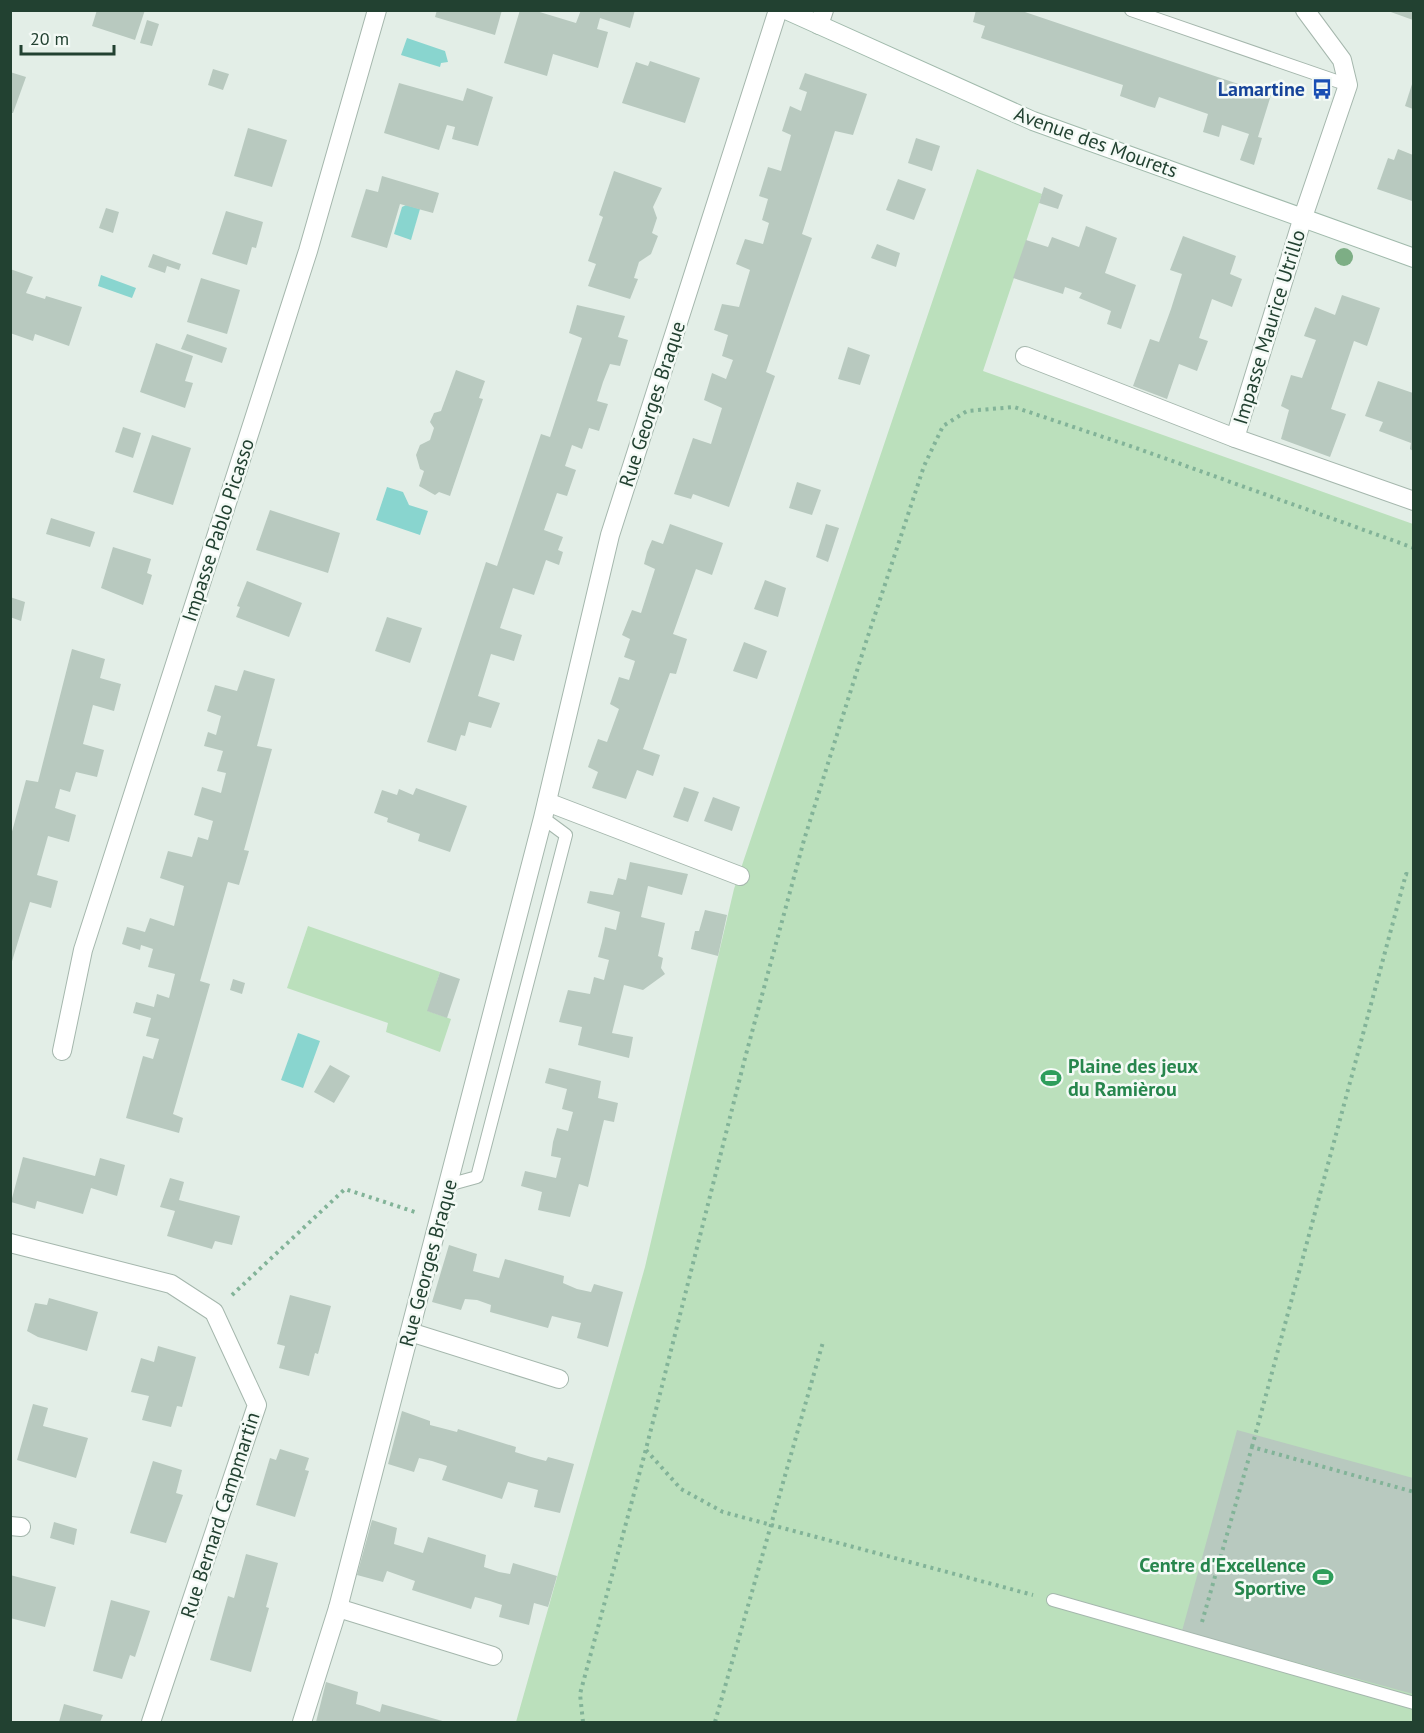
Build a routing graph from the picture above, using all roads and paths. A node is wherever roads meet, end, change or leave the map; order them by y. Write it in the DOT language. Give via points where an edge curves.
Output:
graph roads {
  1 [pos="377,10"];
  2 [pos="778,10"];
  3 [pos="786,10"];
  4 [pos="1131,10"];
  5 [pos="1305,10"];
  6 [pos="821,18"];
  7 [pos="1348,86"];
  8 [pos="1303,217"];
  9 [pos="1413,258"];
  10 [pos="1025,356"];
  11 [pos="1235,438"];
  12 [pos="1413,501"];
  13 [pos="1413,548"];
  14 [pos="545,810"];
  15 [pos="740,876"];
  16 [pos="1413,876"];
  17 [pos="62,1051"];
  18 [pos="448,1185"];
  19 [pos="439,1220"];
  20 [pos="10,1243"];
  21 [pos="214,1312"];
  22 [pos="410,1332"];
  23 [pos="823,1342"];
  24 [pos="559,1379"];
  25 [pos="1251,1447"];
  26 [pos="646,1449"];
  27 [pos="1413,1492"];
  28 [pos="772,1525"];
  29 [pos="1053,1600"];
  30 [pos="338,1608"];
  31 [pos="1196,1641"];
  32 [pos="493,1656"];
  33 [pos="1413,1703"];
  34 [pos="151,1722"];
  35 [pos="302,1722"];
  36 [pos="583,1722"];
  37 [pos="715,1722"];
  1 -- 17 [label="street, Impasse Pablo Picasso" via="308,251 83,950"];
  2 -- 14 [label="street, Rue Georges Braque" via="610,535"];
  3 -- 6 [label="street, Avenue des Mourets"];
  4 -- 7 [label="lane"];
  5 -- 7 [label="street" via="1342,60"];
  6 -- 8 [label="street, Avenue des Mourets" via="1034,121"];
  7 -- 8 [label="street, Impasse Maurice Utrillo"];
  8 -- 9 [label="street, Avenue des Mourets"];
  8 -- 11 [label="street, Impasse Maurice Utrillo"];
  10 -- 11 [label="street, Impasse Maurice Utrillo"];
  11 -- 12 [label="street, Impasse Maurice Utrillo"];
  13 -- 26 [label="path" via="1014,407 967,411 943,426 924,466 804,840"];
  14 -- 15 [label="street"];
  14 -- 18 [label="street, Rue Georges Braque"];
  14 -- 18 [label="lane" via="566,835 477,1177"];
  16 -- 25 [label="path" via="1406,874"];
  18 -- 19 [label="street, Rue Georges Braque"];
  19 -- 21 [label="path" via="345,1189"];
  19 -- 22 [label="street, Rue Georges Braque"];
  20 -- 21 [label="street" via="171,1284"];
  21 -- 34 [label="street, Rue Bernard Campmartin" via="257,1405"];
  22 -- 24 [label="street"];
  22 -- 30 [label="street, Rue Georges Braque"];
  23 -- 28 [label="path"];
  25 -- 27 [label="path"];
  25 -- 31 [label="path"];
  26 -- 28 [label="path" via="681,1489 723,1512"];
  26 -- 36 [label="path" via="580,1694"];
  28 -- 29 [label="path"];
  28 -- 37 [label="path"];
  29 -- 31 [label="lane"];
  30 -- 32 [label="street"];
  30 -- 35 [label="street, Rue Georges Braque"];
  31 -- 33 [label="lane"];
}
